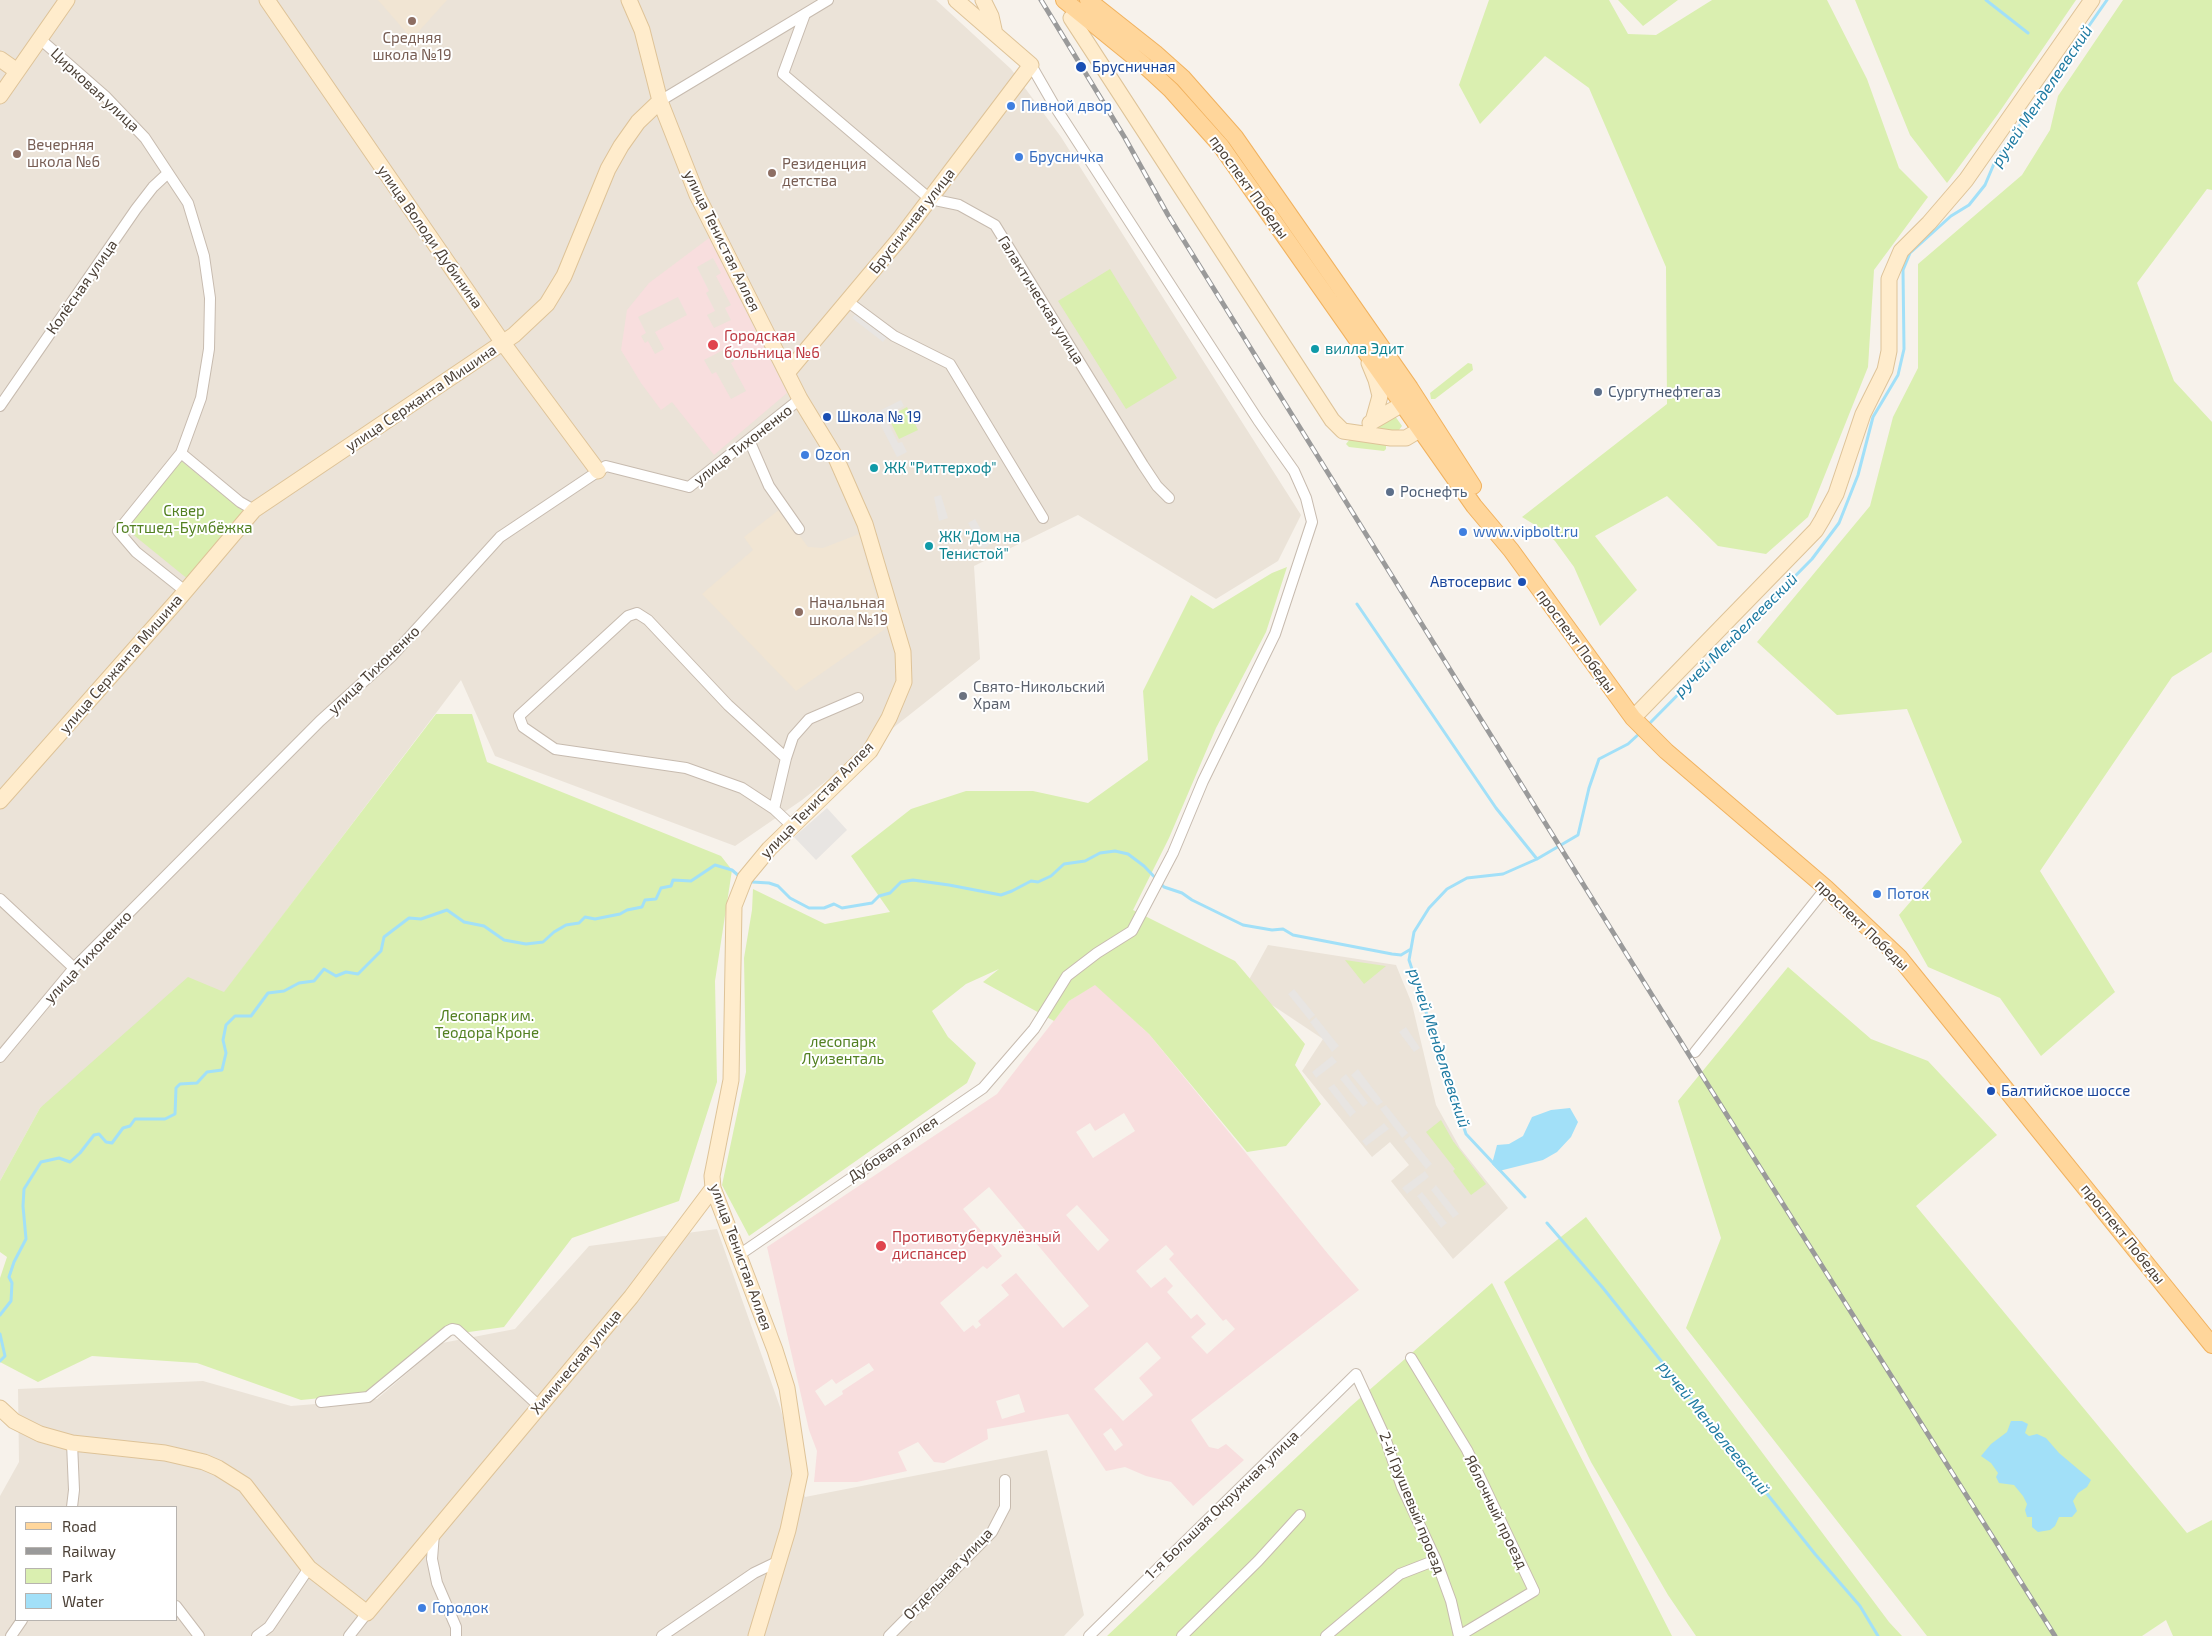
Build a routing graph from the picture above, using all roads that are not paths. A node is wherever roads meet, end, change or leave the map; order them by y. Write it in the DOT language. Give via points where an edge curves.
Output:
graph roads {
  1 [pos="67,0"];
  2 [pos="267,0"];
  3 [pos="629,0"];
  4 [pos="828,0"];
  5 [pos="956,0"];
  6 [pos="983,0"];
  7 [pos="1064,0"];
  8 [pos="1088,0"];
  9 [pos="2092,0"];
  10 [pos="805,14"];
  11 [pos="1071,18"];
  12 [pos="995,34"];
  13 [pos="40,39"];
  14 [pos="0,59"];
  15 [pos="1031,65"];
  16 [pos="17,71"];
  17 [pos="0,96"];
  18 [pos="660,101"];
  19 [pos="168,173"];
  20 [pos="930,199"];
  21 [pos="847,301"];
  22 [pos="503,343"];
  23 [pos="1368,353"];
  24 [pos="787,372"];
  25 [pos="800,399"];
  26 [pos="1409,400"];
  27 [pos="0,406"];
  28 [pos="1373,421"];
  29 [pos="1421,429"];
  30 [pos="1354,434"];
  31 [pos="749,440"];
  32 [pos="181,454"];
  33 [pos="598,471"];
  34 [pos="1169,498"];
  35 [pos="254,510"];
  36 [pos="1043,518"];
  37 [pos="799,529"];
  38 [pos="1511,550"];
  39 [pos="186,591"];
  40 [pos="858,698"];
  41 [pos="1634,718"];
  42 [pos="786,758"];
  43 [pos="0,801"];
  44 [pos="774,810"];
  45 [pos="792,826"];
  46 [pos="1826,888"];
  47 [pos="0,899"];
  48 [pos="74,968"];
  49 [pos="1696,1052"];
  50 [pos="0,1057"];
  51 [pos="713,1188"];
  52 [pos="739,1255"];
  53 [pos="2212,1345"];
  54 [pos="1411,1358"];
  55 [pos="1356,1374"];
  56 [pos="321,1402"];
  57 [pos="539,1406"];
  58 [pos="0,1408"];
  59 [pos="72,1443"];
  60 [pos="1005,1480"];
  61 [pos="72,1506"];
  62 [pos="1300,1515"];
  63 [pos="434,1532"];
  64 [pos="1436,1560"];
  65 [pos="779,1561"];
  66 [pos="309,1568"];
  67 [pos="178,1609"];
  68 [pos="367,1612"];
  69 [pos="21,1621"];
  70 [pos="11,1636"];
  71 [pos="199,1636"];
  72 [pos="257,1636"];
  73 [pos="349,1636"];
  74 [pos="456,1636"];
  75 [pos="662,1636"];
  76 [pos="756,1636"];
  77 [pos="889,1636"];
  78 [pos="1089,1636"];
  79 [pos="1182,1636"];
  80 [pos="1326,1636"];
  81 [pos="1459,1636"];
  1 -- 13 [label="street"];
  2 -- 22 [label="street, улица Володи Дубинина"];
  3 -- 18 [label="street, улица Тенистая Аллея" via="642,30"];
  4 -- 10 [label="street, улица Сержанта Мишина"];
  5 -- 12 [label="street"];
  6 -- 12 [label="street"];
  7 -- 23 [label="main road, проспект Победы" via="1172,90 1221,146"];
  8 -- 26 [label="main road, проспект Победы" via="1183,78 1235,137"];
  9 -- 41 [label="street" via="1966,180 1901,251 1889,279 1889,351 1885,370 1862,414 1836,494 1819,525"];
  10 -- 18 [label="street, улица Сержанта Мишина"];
  10 -- 20 [label="street, Галактическая улица" via="783,74"];
  11 -- 30 [label="street" via="1332,420 1343,431"];
  12 -- 15 [label="street"];
  13 -- 16 [label="street"];
  13 -- 19 [label="street, Цирковая улица" via="105,96 145,138"];
  14 -- 16 [label="street"];
  15 -- 20 [label="street, Брусничная улица"];
  15 -- 52 [label="street, Дубовая аллея" via="1183,305 1294,471 1312,522 1275,634 1132,932 1067,976 1034,1029 983,1088"];
  16 -- 17 [label="street"];
  18 -- 22 [label="street, улица Сержанта Мишина" via="638,122 608,169 564,276 547,304"];
  18 -- 24 [label="street, улица Тенистая Аллея" via="697,195"];
  19 -- 27 [label="street, Колёсная улица" via="136,209"];
  19 -- 32 [label="street, Цирковая улица" via="188,203 204,256 210,298 209,349 201,398"];
  20 -- 21 [label="street, Брусничная улица"];
  20 -- 34 [label="street, Галактическая улица" via="959,205 995,225 1148,472"];
  21 -- 24 [label="street, Брусничная улица"];
  21 -- 36 [label="street" via="894,336 950,364"];
  22 -- 33 [label="street, улица Володи Дубинина"];
  22 -- 35 [label="street, улица Сержанта Мишина"];
  23 -- 26 [label="main road, проспект Победы"];
  23 -- 28 [label="street" via="1380,396"];
  24 -- 25 [label="street, улица Тенистая Аллея"];
  25 -- 31 [label="street, улица Тихоненко"];
  25 -- 45 [label="street, улица Тенистая Аллея" via="836,458 866,524 903,652 904,682 870,751"];
  26 -- 28 [label="street"];
  26 -- 29 [label="main road, проспект Победы"];
  26 -- 38 [label="main road, проспект Победы" via="1503,531"];
  28 -- 30 [label="street"];
  29 -- 30 [label="street" via="1406,438"];
  29 -- 38 [label="main road, проспект Победы" via="1474,506"];
  31 -- 33 [label="street, улица Тихоненко" via="689,487 606,466"];
  31 -- 37 [label="street" via="769,486"];
  32 -- 35 [label="street"];
  32 -- 39 [label="street, Цирковая улица" via="118,531 136,552"];
  33 -- 48 [label="street, улица Тихоненко" via="500,537 392,656 320,721"];
  35 -- 39 [label="street, улица Сержанта Мишина"];
  38 -- 41 [label="main road, проспект Победы"];
  39 -- 43 [label="street, улица Сержанта Мишина"];
  40 -- 42 [label="street" via="809,719 793,737"];
  41 -- 46 [label="main road, проспект Победы"];
  42 -- 44 [label="street"];
  42 -- 44 [label="street" via="728,704 648,620 637,613 628,616 519,716 523,728 555,749 686,768 742,788"];
  44 -- 45 [label="street"];
  45 -- 51 [label="street, улица Тенистая Аллея" via="745,878 734,906 731,1080 712,1176"];
  46 -- 49 [label="street"];
  46 -- 53 [label="main road, проспект Победы" via="1898,957"];
  47 -- 48 [label="street"];
  48 -- 50 [label="street, улица Тихоненко"];
  51 -- 52 [label="street, улица Тенистая Аллея"];
  51 -- 57 [label="street, Химическая улица" via="631,1297"];
  52 -- 65 [label="street, улица Тенистая Аллея" via="787,1388 796,1439 800,1474"];
  54 -- 81 [label="street, Яблочный проезд" via="1466,1450 1534,1591"];
  55 -- 64 [label="street, 2-й Грушевый проезд"];
  55 -- 78 [label="street, 1-я Большая Окружная улица"];
  56 -- 57 [label="street" via="368,1397 452,1329 457,1330"];
  57 -- 63 [label="street, Химическая улица"];
  58 -- 59 [label="street" via="14,1421 40,1434"];
  59 -- 61 [label="street"];
  59 -- 66 [label="street" via="164,1452 218,1468 245,1485"];
  60 -- 77 [label="street, Отдельная улица" via="1005,1506 992,1532"];
  62 -- 79 [label="street"];
  63 -- 68 [label="street, Химическая улица"];
  63 -- 74 [label="street" via="432,1559 456,1627"];
  64 -- 80 [label="street" via="1400,1574"];
  64 -- 81 [label="street, 2-й Грушевый проезд"];
  65 -- 75 [label="street" via="754,1573"];
  65 -- 76 [label="street, улица Тенистая Аллея"];
  66 -- 68 [label="street"];
  66 -- 72 [label="street" via="269,1627"];
  67 -- 71 [label="street"];
  68 -- 73 [label="street"];
  69 -- 70 [label="street"];
}
